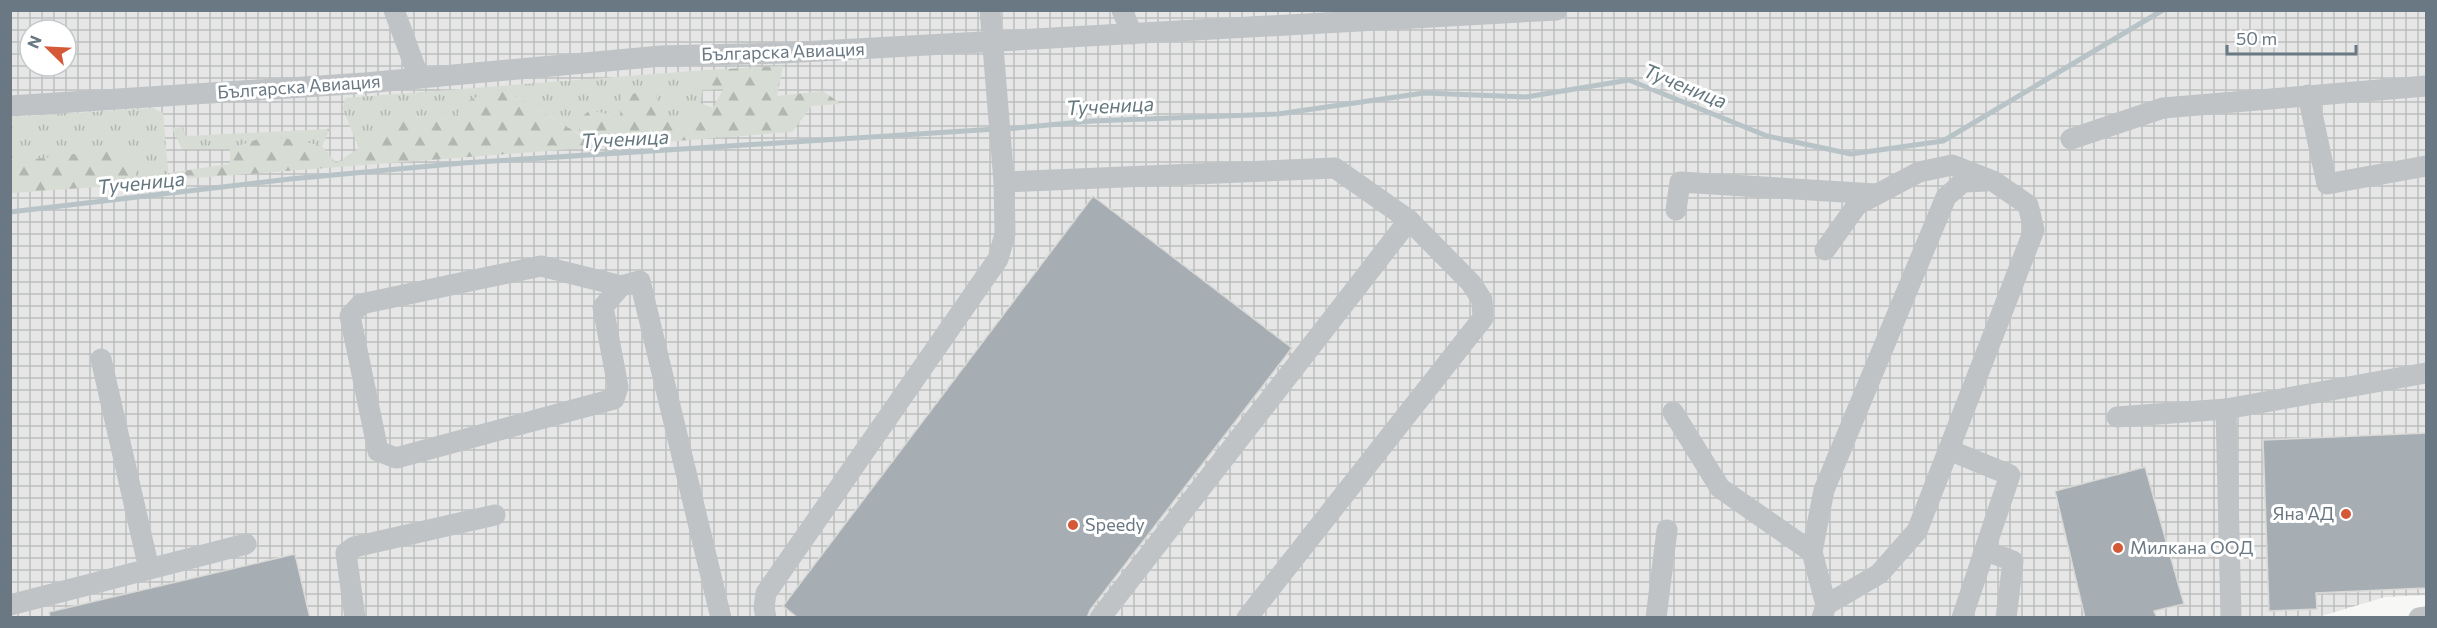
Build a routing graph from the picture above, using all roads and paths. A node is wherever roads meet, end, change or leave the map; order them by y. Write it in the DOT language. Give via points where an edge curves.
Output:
graph roads {
  1 [pos="394,10"];
  2 [pos="990,10"];
  3 [pos="1122,10"];
  4 [pos="1557,10"];
  5 [pos="1132,34"];
  6 [pos="993,42"];
  7 [pos="419,78"];
  8 [pos="2427,86"];
  9 [pos="2308,95"];
  10 [pos="10,106"];
  11 [pos="2071,139"];
  12 [pos="2427,166"];
  13 [pos="1994,181"];
  14 [pos="1004,182"];
  15 [pos="1877,194"];
  16 [pos="1676,210"];
  17 [pos="1409,220"];
  18 [pos="1825,250"];
  19 [pos="621,286"];
  20 [pos="100,359"];
  21 [pos="2427,374"];
  22 [pos="2226,409"];
  23 [pos="1673,412"];
  24 [pos="2117,417"];
  25 [pos="1949,450"];
  26 [pos="495,514"];
  27 [pos="1667,530"];
  28 [pos="246,544"];
  29 [pos="1986,551"];
  30 [pos="1812,552"];
  31 [pos="149,569"];
  32 [pos="10,605"];
  33 [pos="1824,612"];
  34 [pos="2427,617"];
  35 [pos="355,618"];
  36 [pos="721,618"];
  37 [pos="766,618"];
  38 [pos="1100,618"];
  39 [pos="1247,618"];
  40 [pos="1656,618"];
  41 [pos="1962,618"];
  42 [pos="2006,618"];
  43 [pos="2230,618"];
  44 [pos="2419,618"];
  1 -- 7 [label="street"];
  2 -- 6 [label="street"];
  3 -- 5 [label="street"];
  4 -- 5 [label="street, Българска Авиация"];
  5 -- 6 [label="street, Българска Авиация"];
  6 -- 7 [label="street, Българска Авиация" via="661,56"];
  6 -- 14 [label="street"];
  7 -- 10 [label="street, Българска Авиация"];
  8 -- 9 [label="street"];
  9 -- 11 [label="street" via="2163,108"];
  9 -- 12 [label="street" via="2327,184"];
  13 -- 15 [label="street" via="1952,165 1919,172"];
  13 -- 25 [label="street" via="2028,206 2034,230"];
  13 -- 30 [label="street" via="1963,182 1946,197 1824,490"];
  14 -- 17 [label="street" via="1335,168"];
  14 -- 37 [label="street" via="1005,234 998,259 766,593"];
  15 -- 16 [label="street" via="1680,182"];
  15 -- 18 [label="street" via="1857,205"];
  17 -- 38 [label="street"];
  17 -- 39 [label="street" via="1471,283 1482,300 1483,318"];
  19 -- 19 [label="street" via="603,307 618,387 614,399 396,458 378,451 350,316 362,304 541,266"];
  19 -- 36 [label="street" via="639,282"];
  20 -- 31 [label="street"];
  21 -- 22 [label="street"];
  22 -- 24 [label="street"];
  22 -- 43 [label="street"];
  23 -- 30 [label="street" via="1720,488"];
  25 -- 29 [label="street" via="2010,475"];
  25 -- 33 [label="street" via="1917,531 1879,574"];
  26 -- 35 [label="street" via="354,547 346,553 346,564"];
  27 -- 40 [label="street"];
  28 -- 31 [label="street"];
  29 -- 41 [label="street"];
  29 -- 42 [label="street" via="2013,561"];
  30 -- 33 [label="street"];
  31 -- 32 [label="street"];
  34 -- 44 [label="street"];
}
